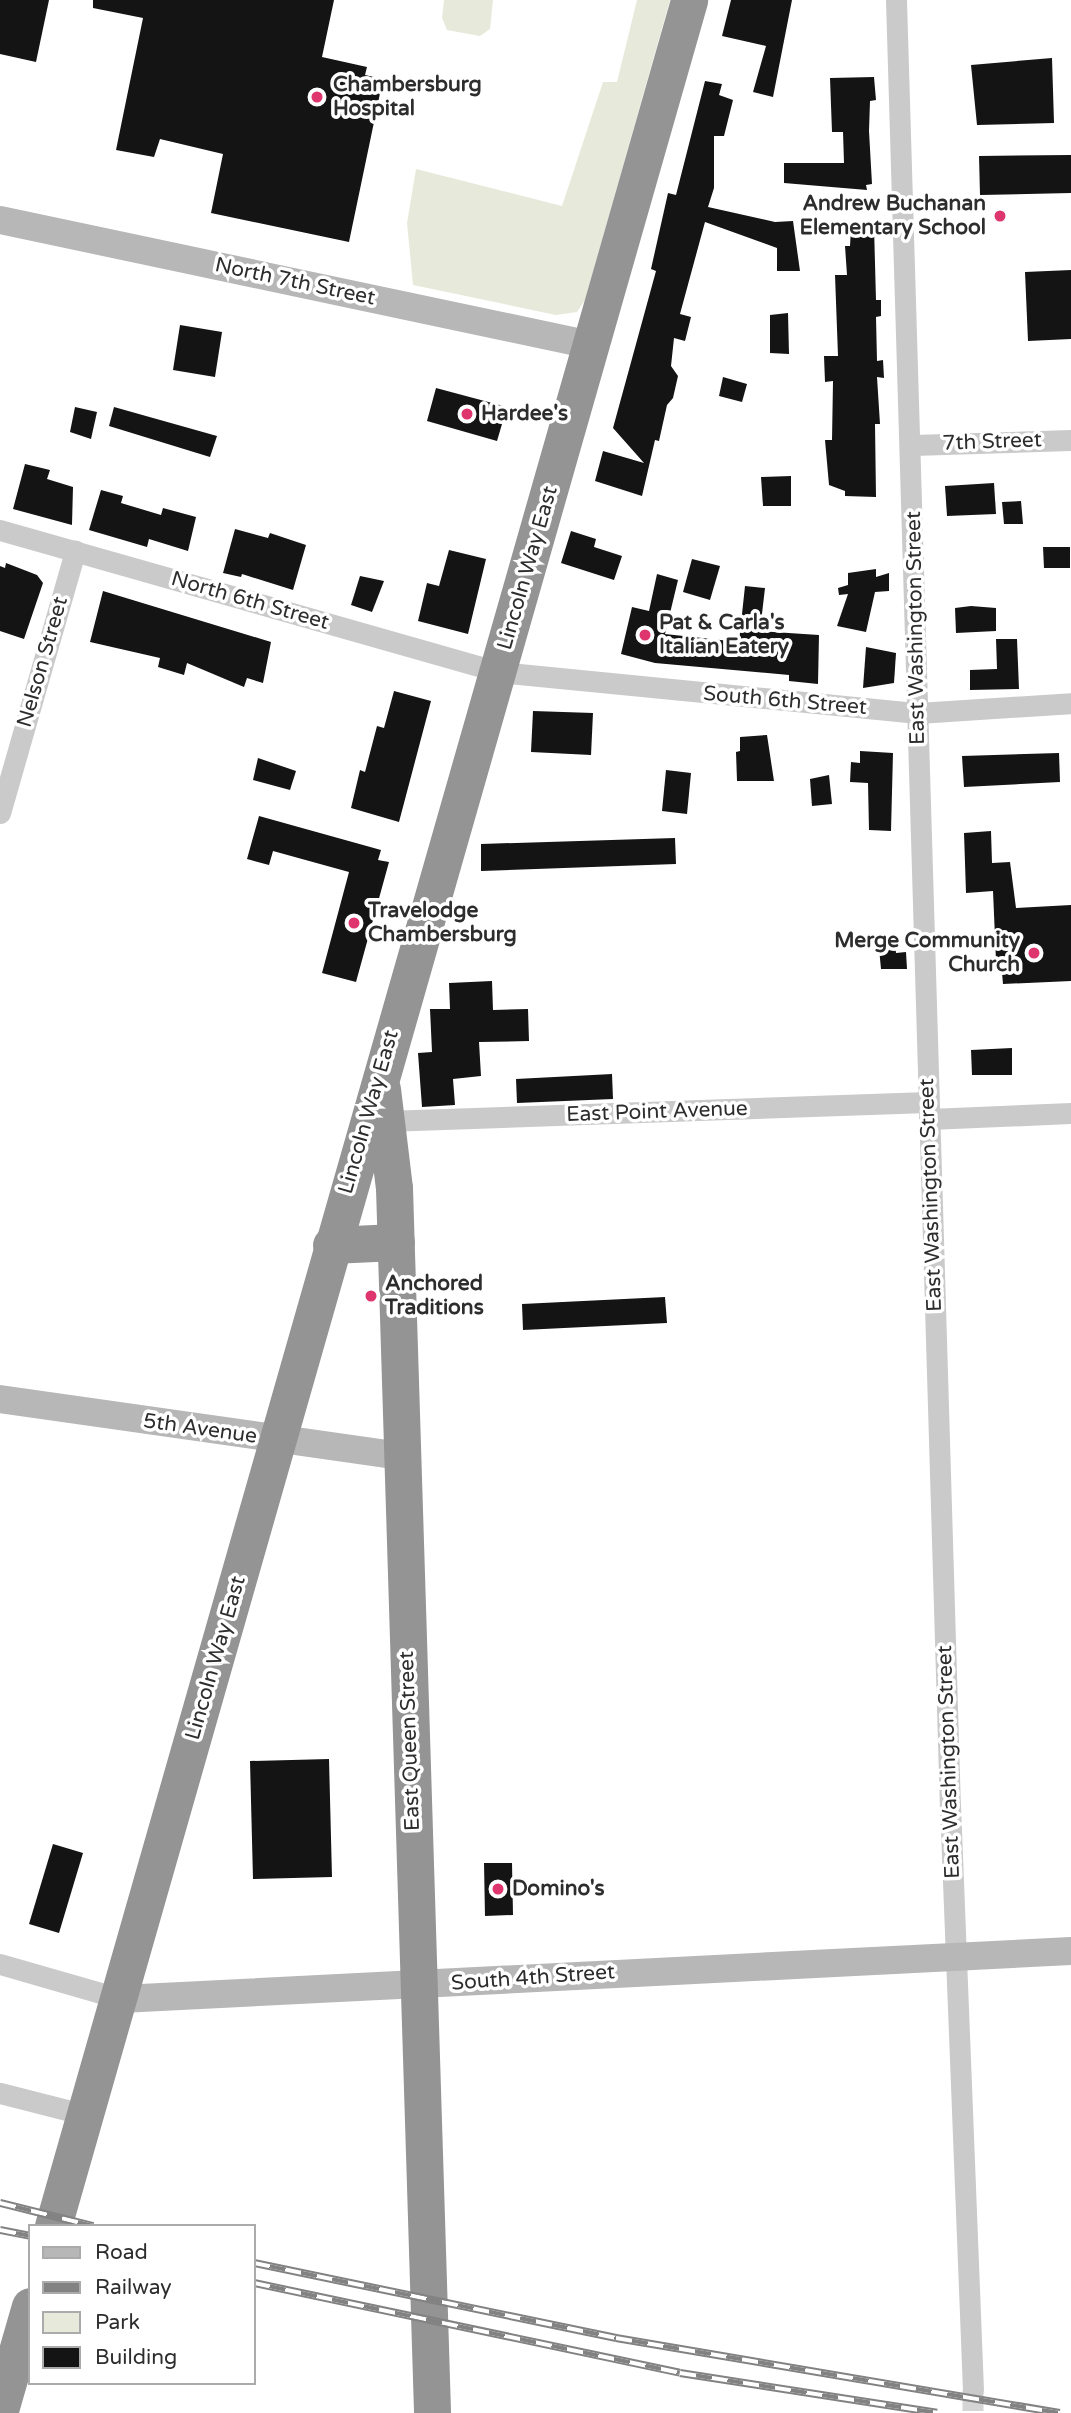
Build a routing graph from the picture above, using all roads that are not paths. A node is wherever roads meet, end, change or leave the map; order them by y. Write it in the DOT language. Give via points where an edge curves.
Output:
graph roads {
  1 [pos="689,0"];
  2 [pos="896,0"];
  3 [pos="0,219"];
  4 [pos="591,345"];
  5 [pos="1071,440"];
  6 [pos="913,445"];
  7 [pos="0,530"];
  8 [pos="75,551"];
  9 [pos="499,672"];
  10 [pos="1071,703"];
  11 [pos="918,713"];
  12 [pos="0,813"];
  13 [pos="381,1070"];
  14 [pos="929,1110"];
  15 [pos="1071,1113"];
  16 [pos="386,1121"];
  17 [pos="396,1242"];
  18 [pos="331,1245"];
  19 [pos="0,1399"];
  20 [pos="278,1440"];
  21 [pos="400,1456"];
  22 [pos="1071,1951"];
  23 [pos="957,1955"];
  24 [pos="0,1964"];
  25 [pos="419,1985"];
  26 [pos="121,1999"];
  27 [pos="0,2093"];
  28 [pos="86,2115"];
  29 [pos="54,2224"];
  30 [pos="17,2323"];
  31 [pos="973,2390"];
  32 [pos="0,2410"];
  33 [pos="432,2413"];
  1 -- 4 [label="highway, Lincoln Way East"];
  2 -- 6 [label="street, East Washington Street"];
  3 -- 4 [label="street, North 7th Street"];
  4 -- 9 [label="highway, Lincoln Way East"];
  5 -- 6 [label="street, 7th Street"];
  6 -- 11 [label="street, East Washington Street"];
  7 -- 8 [label="street, North 6th Street"];
  8 -- 9 [label="street, North 6th Street"];
  8 -- 12 [label="street, Nelson Street"];
  9 -- 11 [label="street, South 6th Street"];
  9 -- 13 [label="highway, Lincoln Way East"];
  10 -- 11 [label="street, South 6th Street"];
  11 -- 14 [label="street, East Washington Street"];
  13 -- 16 [label="highway, East Queen Street"];
  13 -- 18 [label="highway, Lincoln Way East"];
  14 -- 15 [label="street, East Point Avenue"];
  14 -- 16 [label="street, East Point Avenue"];
  14 -- 23 [label="street, East Washington Street"];
  16 -- 17 [label="highway, East Queen Street"];
  17 -- 18 [label="highway"];
  17 -- 21 [label="highway, East Queen Street"];
  18 -- 20 [label="highway, Lincoln Way East"];
  19 -- 20 [label="street, 5th Avenue"];
  20 -- 21 [label="street, 5th Avenue"];
  20 -- 26 [label="highway, Lincoln Way East"];
  21 -- 25 [label="highway, East Queen Street"];
  22 -- 23 [label="street, South 4th Street"];
  23 -- 25 [label="street, South 4th Street"];
  23 -- 31 [label="street, East Washington Street"];
  24 -- 26 [label="street, South 4th Street"];
  25 -- 26 [label="street, South 4th Street"];
  25 -- 33 [label="highway, East Queen Street"];
  26 -- 28 [label="highway, Lincoln Way East"];
  27 -- 28 [label="street"];
  28 -- 29 [label="highway, Lincoln Way East"];
  30 -- 32 [label="highway"];
}
